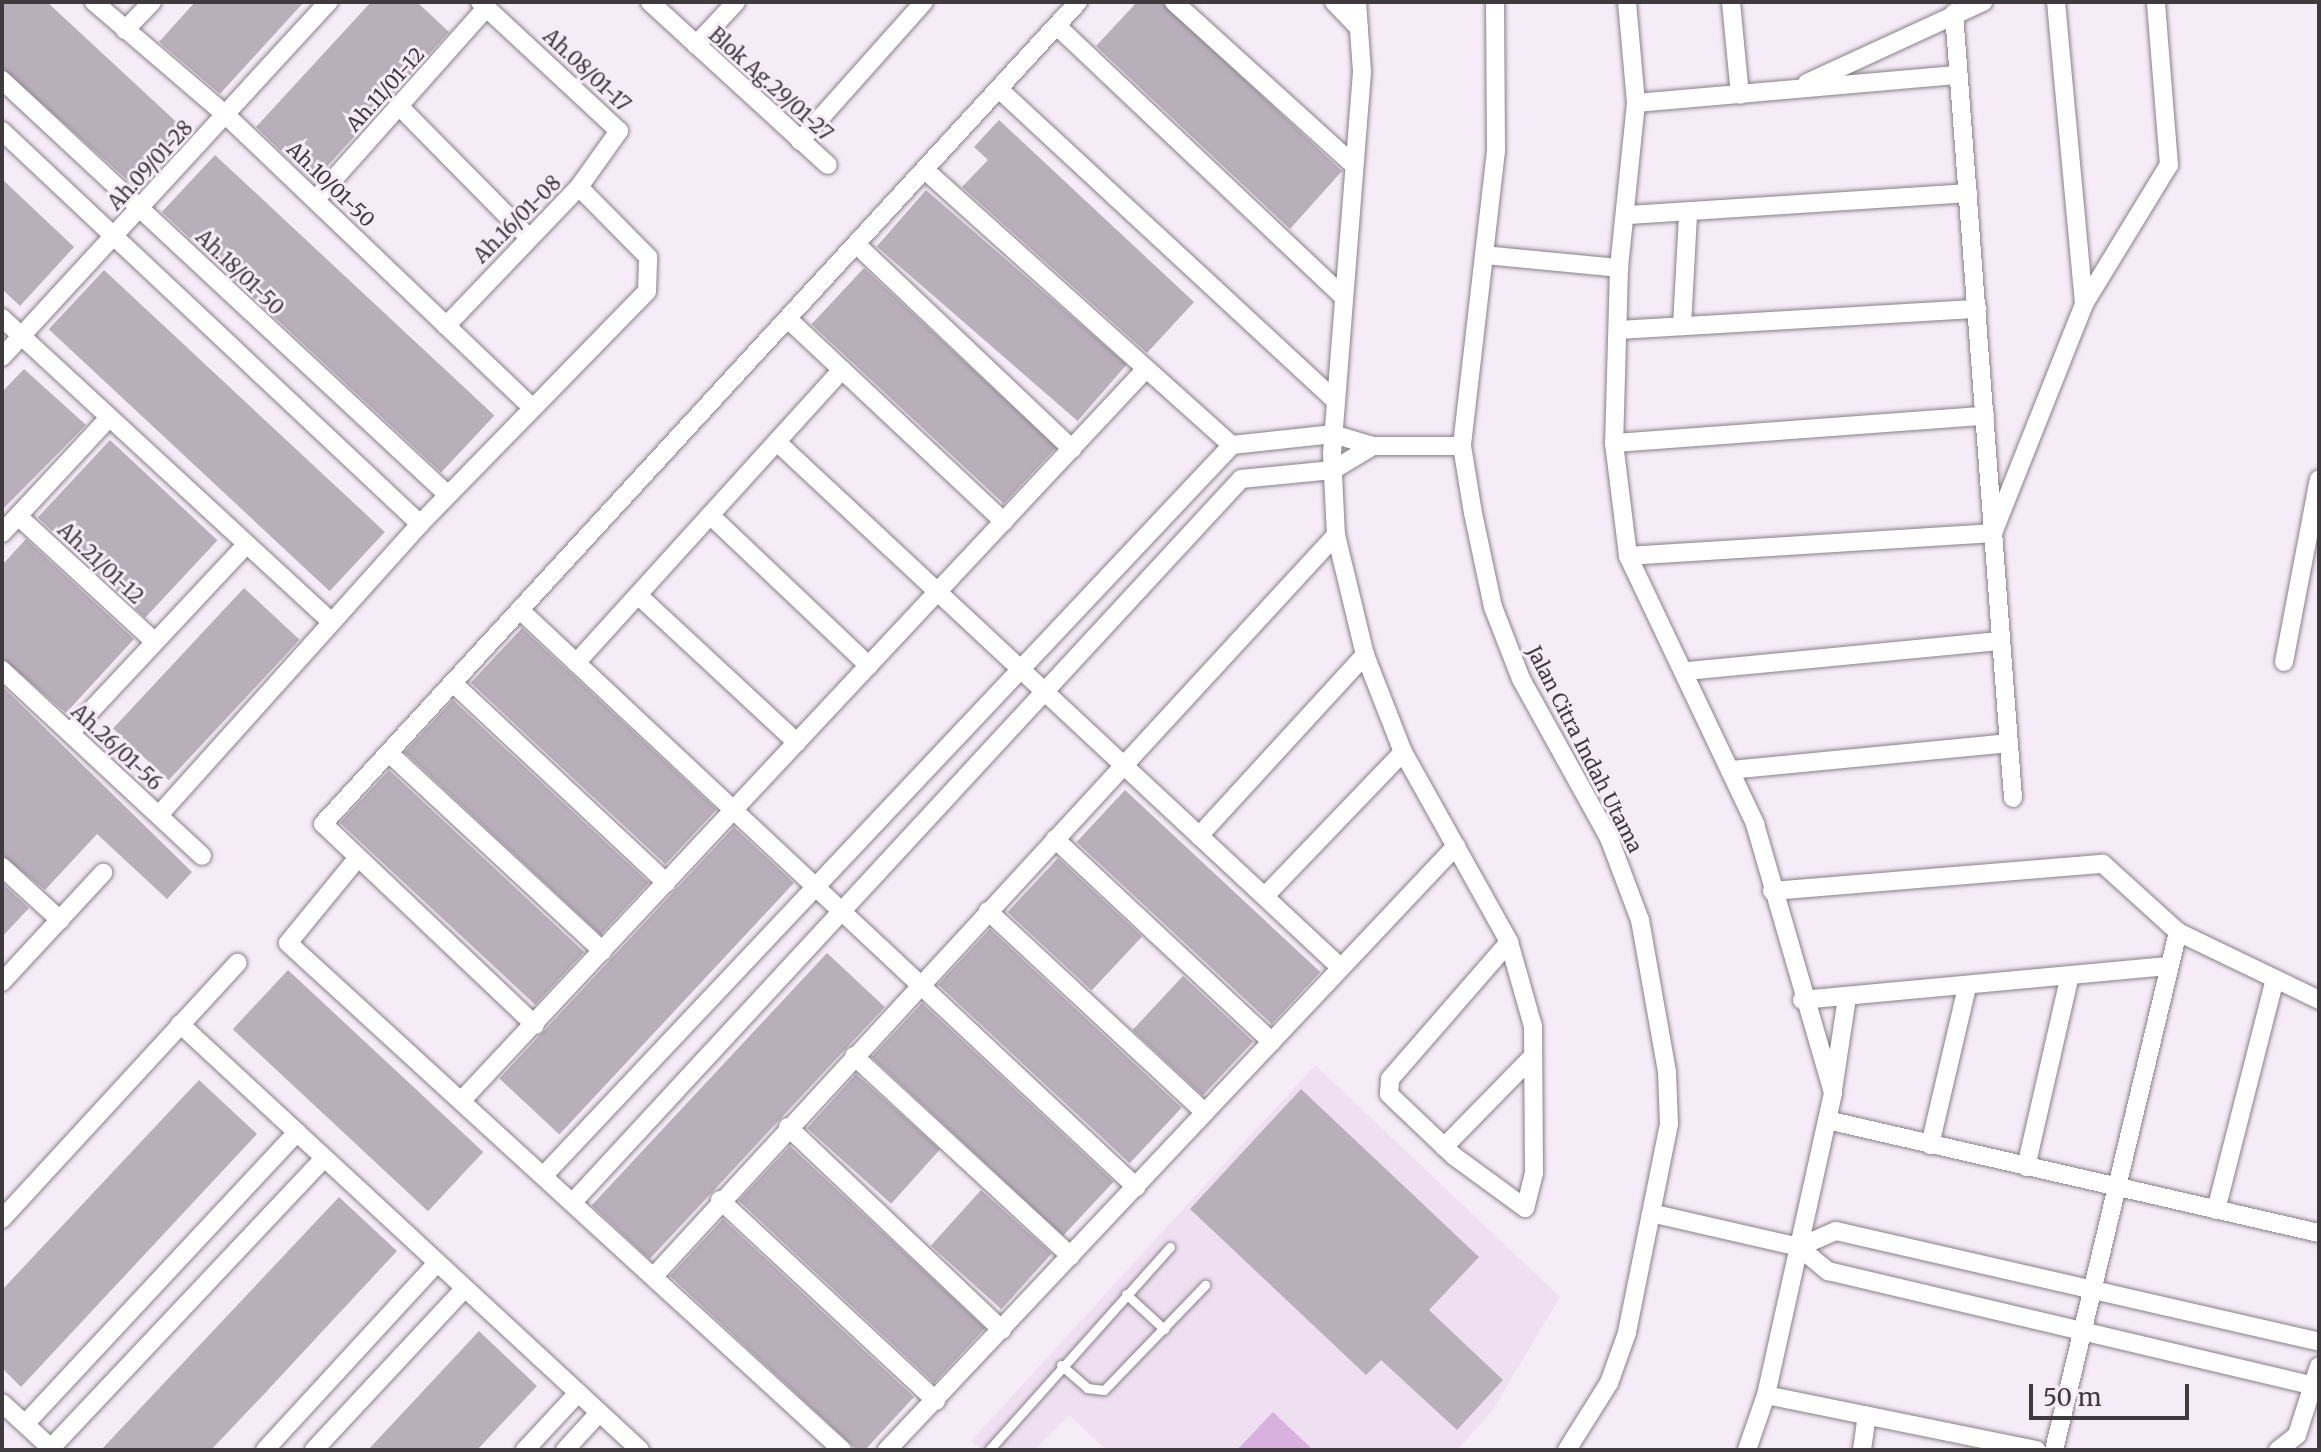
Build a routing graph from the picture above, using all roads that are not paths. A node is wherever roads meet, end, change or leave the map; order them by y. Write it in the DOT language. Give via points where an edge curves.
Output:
graph roads {
  1 [pos="94,2"];
  2 [pos="152,2"];
  3 [pos="329,2"];
  4 [pos="650,2"];
  5 [pos="736,2"];
  6 [pos="924,2"];
  7 [pos="1078,2"];
  8 [pos="1174,2"];
  9 [pos="1334,2"];
  10 [pos="1357,2"];
  11 [pos="1495,2"];
  12 [pos="1627,2"];
  13 [pos="1731,2"];
  14 [pos="1983,2"];
  15 [pos="2056,2"];
  16 [pos="2156,2"];
  17 [pos="483,5"];
  18 [pos="1954,13"];
  19 [pos="1057,26"];
  20 [pos="1359,28"];
  21 [pos="125,30"];
  22 [pos="696,45"];
  23 [pos="1959,75"];
  24 [pos="2,80"];
  25 [pos="1796,89"];
  26 [pos="1001,91"];
  27 [pos="1740,95"];
  28 [pos="1636,103"];
  29 [pos="399,106"];
  30 [pos="227,116"];
  31 [pos="2,131"];
  32 [pos="618,141"];
  33 [pos="800,141"];
  34 [pos="828,165"];
  35 [pos="1354,165"];
  36 [pos="925,170"];
  37 [pos="579,187"];
  38 [pos="1968,193"];
  39 [pos="316,199"];
  40 [pos="141,206"];
  41 [pos="1688,214"];
  42 [pos="1630,215"];
  43 [pos="114,237"];
  44 [pos="528,237"];
  45 [pos="856,244"];
  46 [pos="1484,255"];
  47 [pos="1619,268"];
  48 [pos="1344,297"];
  49 [pos="2084,304"];
  50 [pos="1977,309"];
  51 [pos="2,318"];
  52 [pos="788,319"];
  53 [pos="446,326"];
  54 [pos="1682,326"];
  55 [pos="1619,330"];
  56 [pos="21,336"];
  57 [pos="2,357"];
  58 [pos="842,370"];
  59 [pos="1143,372"];
  60 [pos="1336,401"];
  61 [pos="530,406"];
  62 [pos="1985,416"];
  63 [pos="109,418"];
  64 [pos="1333,434"];
  65 [pos="777,442"];
  66 [pos="1614,443"];
  67 [pos="1232,445"];
  68 [pos="1373,446"];
  69 [pos="1462,446"];
  70 [pos="1072,449"];
  71 [pos="1333,470"];
  72 [pos="2319,479"];
  73 [pos="448,495"];
  74 [pos="710,515"];
  75 [pos="18,516"];
  76 [pos="1004,522"];
  77 [pos="420,524"];
  78 [pos="2,533"];
  79 [pos="1993,533"];
  80 [pos="1336,535"];
  81 [pos="246,545"];
  82 [pos="1628,556"];
  83 [pos="2311,563"];
  84 [pos="938,592"];
  85 [pos="638,595"];
  86 [pos="521,611"];
  87 [pos="330,621"];
  88 [pos="2001,641"];
  89 [pos="155,642"];
  90 [pos="1365,655"];
  91 [pos="2284,662"];
  92 [pos="576,663"];
  93 [pos="869,666"];
  94 [pos="1017,666"];
  95 [pos="2,670"];
  96 [pos="1687,671"];
  97 [pos="454,684"];
  98 [pos="1042,690"];
  99 [pos="70,733"];
  100 [pos="797,743"];
  101 [pos="2009,743"];
  102 [pos="1403,752"];
  103 [pos="390,754"];
  104 [pos="1123,765"];
  105 [pos="1730,770"];
  106 [pos="2013,798"];
  107 [pos="734,811"];
  108 [pos="159,815"];
  109 [pos="1199,836"];
  110 [pos="1055,839"];
  111 [pos="1456,846"];
  112 [pos="202,856"];
  113 [pos="356,860"];
  114 [pos="2,867"];
  115 [pos="103,873"];
  116 [pos="667,883"];
  117 [pos="814,885"];
  118 [pos="1772,891"];
  119 [pos="1265,896"];
  120 [pos="840,910"];
  121 [pos="988,911"];
  122 [pos="60,920"];
  123 [pos="2178,932"];
  124 [pos="1509,942"];
  125 [pos="603,951"];
  126 [pos="237,963"];
  127 [pos="2169,966"];
  128 [pos="1341,968"];
  129 [pos="2069,979"];
  130 [pos="2275,979"];
  131 [pos="2,982"];
  132 [pos="920,985"];
  133 [pos="1967,987"];
  134 [pos="1847,997"];
  135 [pos="1802,1000"];
  136 [pos="2319,1000"];
  137 [pos="180,1024"];
  138 [pos="535,1025"];
  139 [pos="1272,1042"];
  140 [pos="854,1056"];
  141 [pos="1533,1056"];
  142 [pos="1833,1093"];
  143 [pos="463,1099"];
  144 [pos="1205,1113"];
  145 [pos="1827,1120"];
  146 [pos="788,1127"];
  147 [pos="297,1132"];
  148 [pos="1930,1145"];
  149 [pos="1444,1147"];
  150 [pos="324,1158"];
  151 [pos="2026,1167"];
  152 [pos="546,1173"];
  153 [pos="2117,1186"];
  154 [pos="1136,1187"];
  155 [pos="720,1200"];
  156 [pos="573,1202"];
  157 [pos="2216,1210"];
  158 [pos="1655,1214"];
  159 [pos="2,1219"];
  160 [pos="2319,1233"];
  161 [pos="1170,1247"];
  162 [pos="1799,1247"];
  163 [pos="1071,1256"];
  164 [pos="437,1263"];
  165 [pos="655,1275"];
  166 [pos="1205,1285"];
  167 [pos="465,1288"];
  168 [pos="2091,1290"];
  169 [pos="1126,1294"];
  170 [pos="1164,1329"];
  171 [pos="1002,1330"];
  172 [pos="2083,1330"];
  173 [pos="2319,1342"];
  174 [pos="1061,1365"];
  175 [pos="2319,1366"];
  176 [pos="2315,1386"];
  177 [pos="578,1393"];
  178 [pos="1766,1395"];
  179 [pos="936,1401"];
  180 [pos="2,1403"];
  181 [pos="599,1413"];
  182 [pos="1867,1415"];
  183 [pos="25,1424"];
  184 [pos="1965,1443"];
  185 [pos="1745,1446"];
  186 [pos="52,1449"];
  187 [pos="265,1450"];
  188 [pos="314,1450"];
  189 [pos="525,1450"];
  190 [pos="565,1450"];
  191 [pos="640,1450"];
  192 [pos="842,1450"];
  193 [pos="887,1450"];
  194 [pos="989,1450"];
  195 [pos="1567,1450"];
  196 [pos="1862,1450"];
  197 [pos="2036,1450"];
  198 [pos="2054,1450"];
  199 [pos="2278,1450"];
  1 -- 21 [label="street, Ah.10/01-50"];
  2 -- 21 [label="street"];
  3 -- 30 [label="street, Ah.09/01-28"];
  4 -- 22 [label="street, Blok Ag.29/01-27"];
  5 -- 22 [label="street"];
  6 -- 33 [label="street"];
  7 -- 19 [label="street"];
  8 -- 35 [label="street"];
  9 -- 20 [label="street"];
  10 -- 20 [label="street"];
  11 -- 46 [label="street, Jalan Citra Indah Utama" via="1496,151"];
  12 -- 28 [label="street"];
  13 -- 27 [label="street"];
  14 -- 18 [label="street"];
  15 -- 49 [label="street"];
  16 -- 49 [label="street" via="2170,161"];
  17 -- 29 [label="street, Ah.11/01-12"];
  17 -- 32 [label="street, Ah.08/01-17" via="614,121"];
  18 -- 23 [label="street"];
  18 -- 25 [label="street"];
  19 -- 26 [label="street"];
  19 -- 48 [label="street"];
  20 -- 35 [label="street"];
  21 -- 30 [label="street, Ah.10/01-50"];
  22 -- 33 [label="street, Blok Ag.29/01-27"];
  23 -- 25 [label="street"];
  23 -- 38 [label="street"];
  24 -- 40 [label="street, Ah.18/01-50"];
  25 -- 27 [label="street"];
  26 -- 36 [label="street"];
  26 -- 60 [label="street"];
  27 -- 28 [label="street"];
  28 -- 42 [label="street"];
  29 -- 39 [label="street, Ah.11/01-12"];
  29 -- 44 [label="street"];
  30 -- 39 [label="street, Ah.10/01-50"];
  30 -- 40 [label="street, Ah.09/01-28"];
  31 -- 43 [label="street"];
  32 -- 37 [label="street, Ah.16/01-08"];
  33 -- 34 [label="street, Blok Ag.29/01-27"];
  35 -- 48 [label="street"];
  36 -- 45 [label="street"];
  36 -- 59 [label="street"];
  37 -- 44 [label="street, Ah.16/01-08"];
  37 -- 61 [label="street" via="648,257 652,278 647,291"];
  38 -- 41 [label="street"];
  38 -- 50 [label="street"];
  39 -- 53 [label="street, Ah.10/01-50"];
  40 -- 43 [label="street, Ah.09/01-28"];
  40 -- 73 [label="street, Ah.18/01-50"];
  41 -- 42 [label="street"];
  41 -- 54 [label="street"];
  42 -- 47 [label="street"];
  43 -- 56 [label="street, Ah.09/01-28"];
  43 -- 77 [label="street"];
  44 -- 53 [label="street, Ah.16/01-08"];
  45 -- 52 [label="street"];
  45 -- 70 [label="street"];
  46 -- 47 [label="street"];
  46 -- 69 [label="street, Jalan Citra Indah Utama"];
  47 -- 55 [label="street"];
  48 -- 60 [label="street"];
  49 -- 79 [label="street"];
  50 -- 54 [label="street"];
  50 -- 62 [label="street"];
  51 -- 56 [label="street"];
  52 -- 58 [label="street"];
  52 -- 86 [label="street"];
  53 -- 61 [label="street, Ah.10/01-50"];
  54 -- 55 [label="street"];
  55 -- 66 [label="street"];
  56 -- 57 [label="street, Ah.09/01-28"];
  56 -- 63 [label="street"];
  58 -- 65 [label="street"];
  58 -- 76 [label="street"];
  59 -- 67 [label="street"];
  59 -- 70 [label="street"];
  60 -- 64 [label="street"];
  61 -- 73 [label="street"];
  62 -- 66 [label="street"];
  62 -- 79 [label="street"];
  63 -- 75 [label="street"];
  63 -- 81 [label="street"];
  64 -- 67 [label="street"];
  64 -- 68 [label="street"];
  64 -- 71 [label="street"];
  65 -- 74 [label="street"];
  65 -- 84 [label="street"];
  66 -- 82 [label="street"];
  67 -- 94 [label="street"];
  68 -- 69 [label="street"];
  68 -- 71 [label="street"];
  69 -- 158 [label="street, Jalan Citra Indah Utama" via="1493,607 1521,679 1609,838 1640,920 1667,1072 1669,1124"];
  70 -- 76 [label="street"];
  71 -- 80 [label="street"];
  71 -- 98 [label="street" via="1241,479"];
  72 -- 83 [label="street"];
  73 -- 77 [label="street"];
  74 -- 85 [label="street"];
  74 -- 93 [label="street"];
  75 -- 78 [label="street"];
  75 -- 89 [label="street, Ah.21/01-12"];
  76 -- 84 [label="street"];
  77 -- 87 [label="street"];
  79 -- 82 [label="street"];
  79 -- 88 [label="street"];
  80 -- 90 [label="street"];
  80 -- 104 [label="street"];
  81 -- 87 [label="street"];
  81 -- 89 [label="street"];
  82 -- 96 [label="street"];
  83 -- 91 [label="street"];
  84 -- 93 [label="street"];
  84 -- 94 [label="street"];
  85 -- 92 [label="street"];
  85 -- 100 [label="street"];
  86 -- 92 [label="street"];
  86 -- 97 [label="street"];
  87 -- 108 [label="street"];
  88 -- 96 [label="street"];
  88 -- 101 [label="street"];
  89 -- 99 [label="street"];
  90 -- 102 [label="street"];
  90 -- 109 [label="street"];
  92 -- 107 [label="street"];
  93 -- 100 [label="street"];
  94 -- 98 [label="street"];
  94 -- 117 [label="street"];
  95 -- 99 [label="street, Ah.26/01-56"];
  96 -- 105 [label="street"];
  97 -- 103 [label="street"];
  97 -- 116 [label="street"];
  98 -- 104 [label="street"];
  98 -- 120 [label="street"];
  99 -- 108 [label="street, Ah.26/01-56"];
  100 -- 107 [label="street"];
  101 -- 105 [label="street"];
  101 -- 106 [label="street"];
  102 -- 111 [label="street"];
  102 -- 119 [label="street"];
  103 -- 113 [label="street" via="321,829"];
  103 -- 125 [label="street"];
  104 -- 109 [label="street"];
  104 -- 110 [label="street"];
  105 -- 118 [label="street"];
  107 -- 116 [label="street"];
  107 -- 117 [label="street"];
  108 -- 112 [label="street, Ah.26/01-56"];
  109 -- 119 [label="street"];
  110 -- 121 [label="street"];
  110 -- 139 [label="street"];
  111 -- 124 [label="street"];
  111 -- 128 [label="street"];
  113 -- 138 [label="street"];
  113 -- 143 [label="street" via="288,943"];
  114 -- 122 [label="street"];
  115 -- 122 [label="street"];
  116 -- 125 [label="street"];
  117 -- 120 [label="street"];
  117 -- 152 [label="street"];
  118 -- 123 [label="street" via="2089,862 2126,878"];
  118 -- 135 [label="street"];
  119 -- 128 [label="street"];
  120 -- 132 [label="street"];
  120 -- 156 [label="street"];
  121 -- 132 [label="street"];
  121 -- 144 [label="street"];
  122 -- 131 [label="street"];
  123 -- 127 [label="street"];
  123 -- 130 [label="street"];
  124 -- 141 [label="street"];
  124 -- 149 [label="street" via="1390,1079 1396,1105"];
  125 -- 138 [label="street"];
  126 -- 137 [label="street"];
  127 -- 129 [label="street"];
  127 -- 153 [label="street"];
  128 -- 139 [label="street"];
  129 -- 133 [label="street"];
  129 -- 151 [label="street"];
  130 -- 136 [label="street"];
  130 -- 157 [label="street"];
  132 -- 140 [label="street"];
  132 -- 154 [label="street"];
  133 -- 134 [label="street"];
  133 -- 148 [label="street"];
  134 -- 135 [label="street"];
  134 -- 142 [label="street"];
  135 -- 142 [label="street"];
  137 -- 147 [label="street"];
  137 -- 159 [label="street"];
  138 -- 143 [label="street"];
  139 -- 144 [label="street"];
  140 -- 146 [label="street"];
  140 -- 163 [label="street"];
  141 -- 149 [label="street"];
  141 -- 149 [label="street" via="1531,1202 1516,1206"];
  142 -- 145 [label="street"];
  143 -- 152 [label="street"];
  144 -- 154 [label="street"];
  145 -- 148 [label="street"];
  145 -- 162 [label="street"];
  146 -- 155 [label="street"];
  146 -- 171 [label="street"];
  147 -- 150 [label="street"];
  147 -- 183 [label="street"];
  148 -- 151 [label="street"];
  150 -- 164 [label="street"];
  150 -- 186 [label="street"];
  151 -- 153 [label="street"];
  152 -- 156 [label="street"];
  153 -- 157 [label="street"];
  153 -- 168 [label="street"];
  154 -- 163 [label="street"];
  155 -- 165 [label="street"];
  155 -- 179 [label="street"];
  156 -- 165 [label="street"];
  157 -- 160 [label="street"];
  158 -- 162 [label="street"];
  158 -- 195 [label="street, Jalan Citra Indah Utama" via="1609,1383"];
  161 -- 169 [label="lane"];
  162 -- 168 [label="street" via="1836,1231"];
  162 -- 172 [label="street" via="1828,1271"];
  162 -- 178 [label="street"];
  163 -- 171 [label="street"];
  164 -- 167 [label="street"];
  164 -- 187 [label="street"];
  165 -- 192 [label="street"];
  166 -- 170 [label="lane"];
  167 -- 177 [label="street"];
  167 -- 188 [label="street"];
  168 -- 172 [label="street"];
  168 -- 173 [label="street"];
  169 -- 170 [label="lane"];
  169 -- 174 [label="lane"];
  170 -- 174 [label="lane" via="1104,1390 1087,1388"];
  171 -- 179 [label="street"];
  172 -- 176 [label="street"];
  172 -- 198 [label="street"];
  174 -- 194 [label="lane"];
  175 -- 176 [label="street"];
  176 -- 199 [label="street" via="2297,1435"];
  177 -- 181 [label="street"];
  177 -- 189 [label="street"];
  178 -- 182 [label="street"];
  178 -- 185 [label="street"];
  179 -- 193 [label="street"];
  180 -- 183 [label="street"];
  181 -- 190 [label="street"];
  181 -- 191 [label="street"];
  182 -- 184 [label="street"];
  182 -- 196 [label="street"];
  183 -- 186 [label="street"];
  184 -- 197 [label="street"];
}
